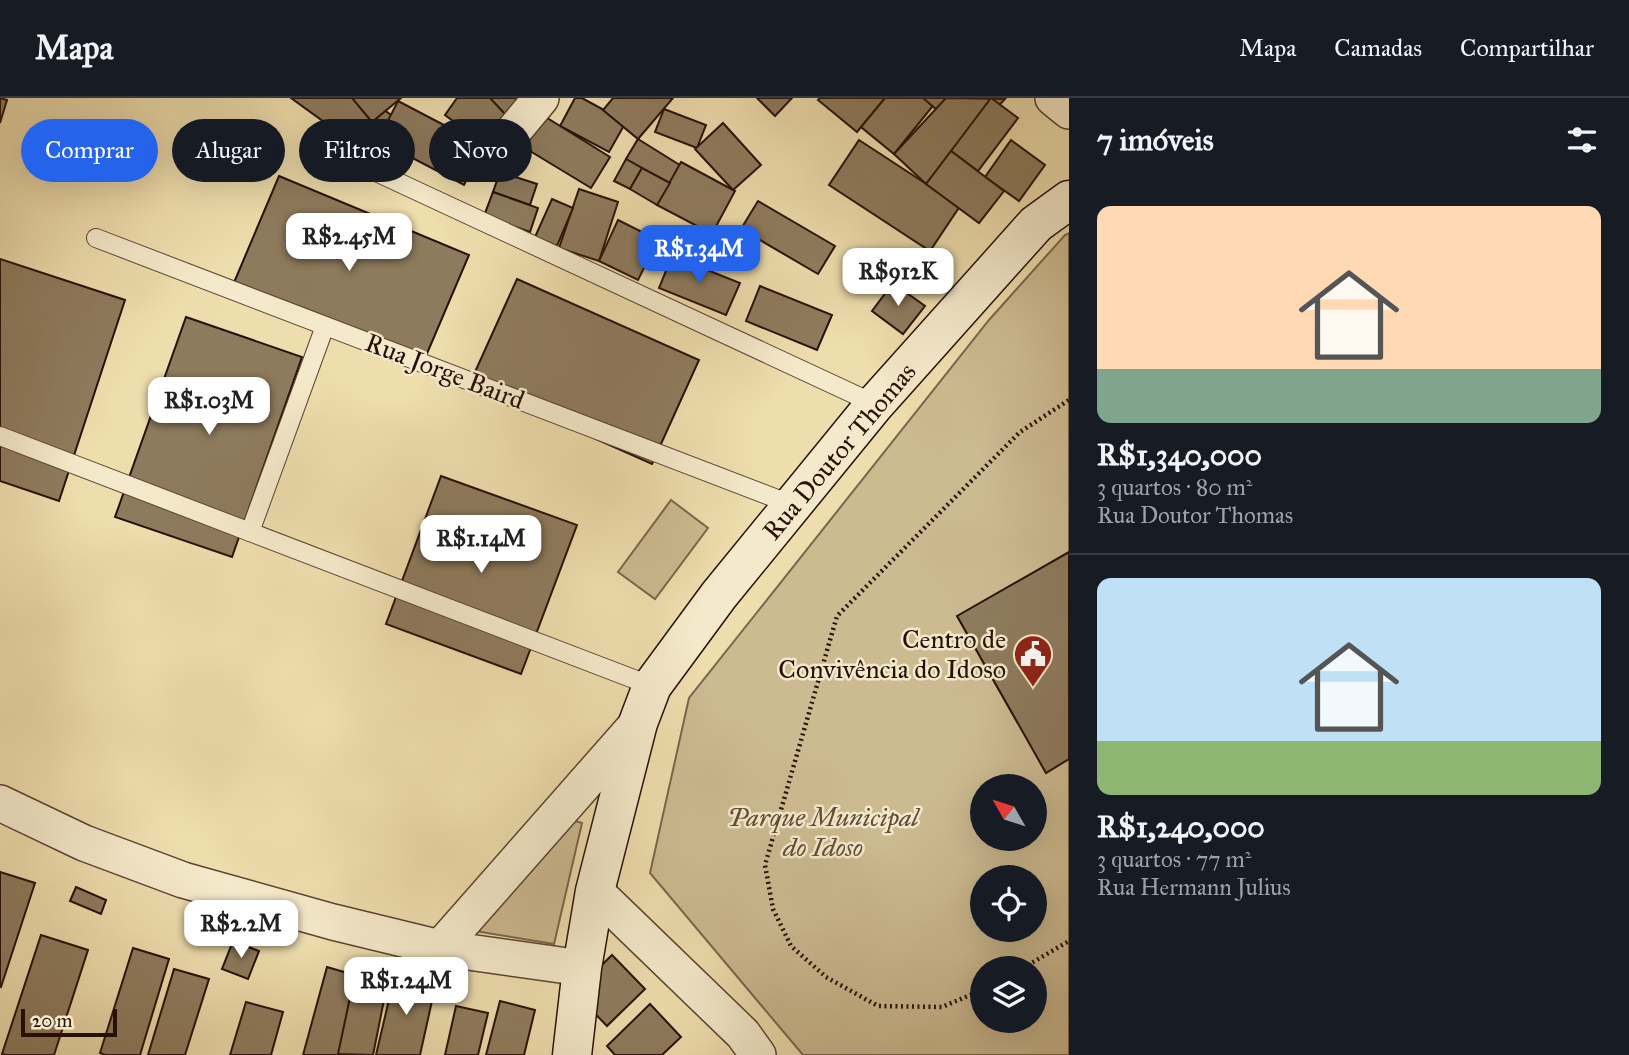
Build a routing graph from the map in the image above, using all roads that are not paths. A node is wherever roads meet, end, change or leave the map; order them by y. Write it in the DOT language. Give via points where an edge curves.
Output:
graph roads {
  1 [pos="541,98"];
  2 [pos="1053,98"];
  3 [pos="1069,111"];
  4 [pos="524,119"];
  5 [pos="398,182"];
  6 [pos="1069,200"];
  7 [pos="96,238"];
  8 [pos="325,326"];
  9 [pos="875,404"];
  10 [pos="0,436"];
  11 [pos="793,505"];
  12 [pos="250,532"];
  13 [pos="652,686"];
  14 [pos="638,723"];
  15 [pos="0,803"];
  16 [pos="595,891"];
  17 [pos="440,948"];
  18 [pos="582,968"];
  19 [pos="572,1055"];
  20 [pos="758,1055"];
  1 -- 4 [label="street"];
  2 -- 3 [label="street"];
  5 -- 9 [label="lane"];
  6 -- 9 [label="street, Rua Doutor Thomas" via="1036,224"];
  7 -- 8 [label="lane, Rua Jorge Baird"];
  8 -- 11 [label="lane, Rua Jorge Baird"];
  8 -- 12 [label="lane"];
  9 -- 11 [label="street, Rua Doutor Thomas"];
  10 -- 12 [label="lane"];
  11 -- 13 [label="street, Rua Doutor Thomas"];
  12 -- 13 [label="lane"];
  13 -- 14 [label="street, Rua Doutor Thomas"];
  14 -- 16 [label="street, Rua Doutor Thomas"];
  14 -- 17 [label="street, Rua Doutor Thomas"];
  15 -- 17 [label="street" via="84,843 183,880"];
  16 -- 18 [label="street, Rua Doutor Thomas"];
  16 -- 20 [label="street" via="743,1034"];
  17 -- 18 [label="street"];
  18 -- 19 [label="street, Rua Doutor Thomas"];
}
